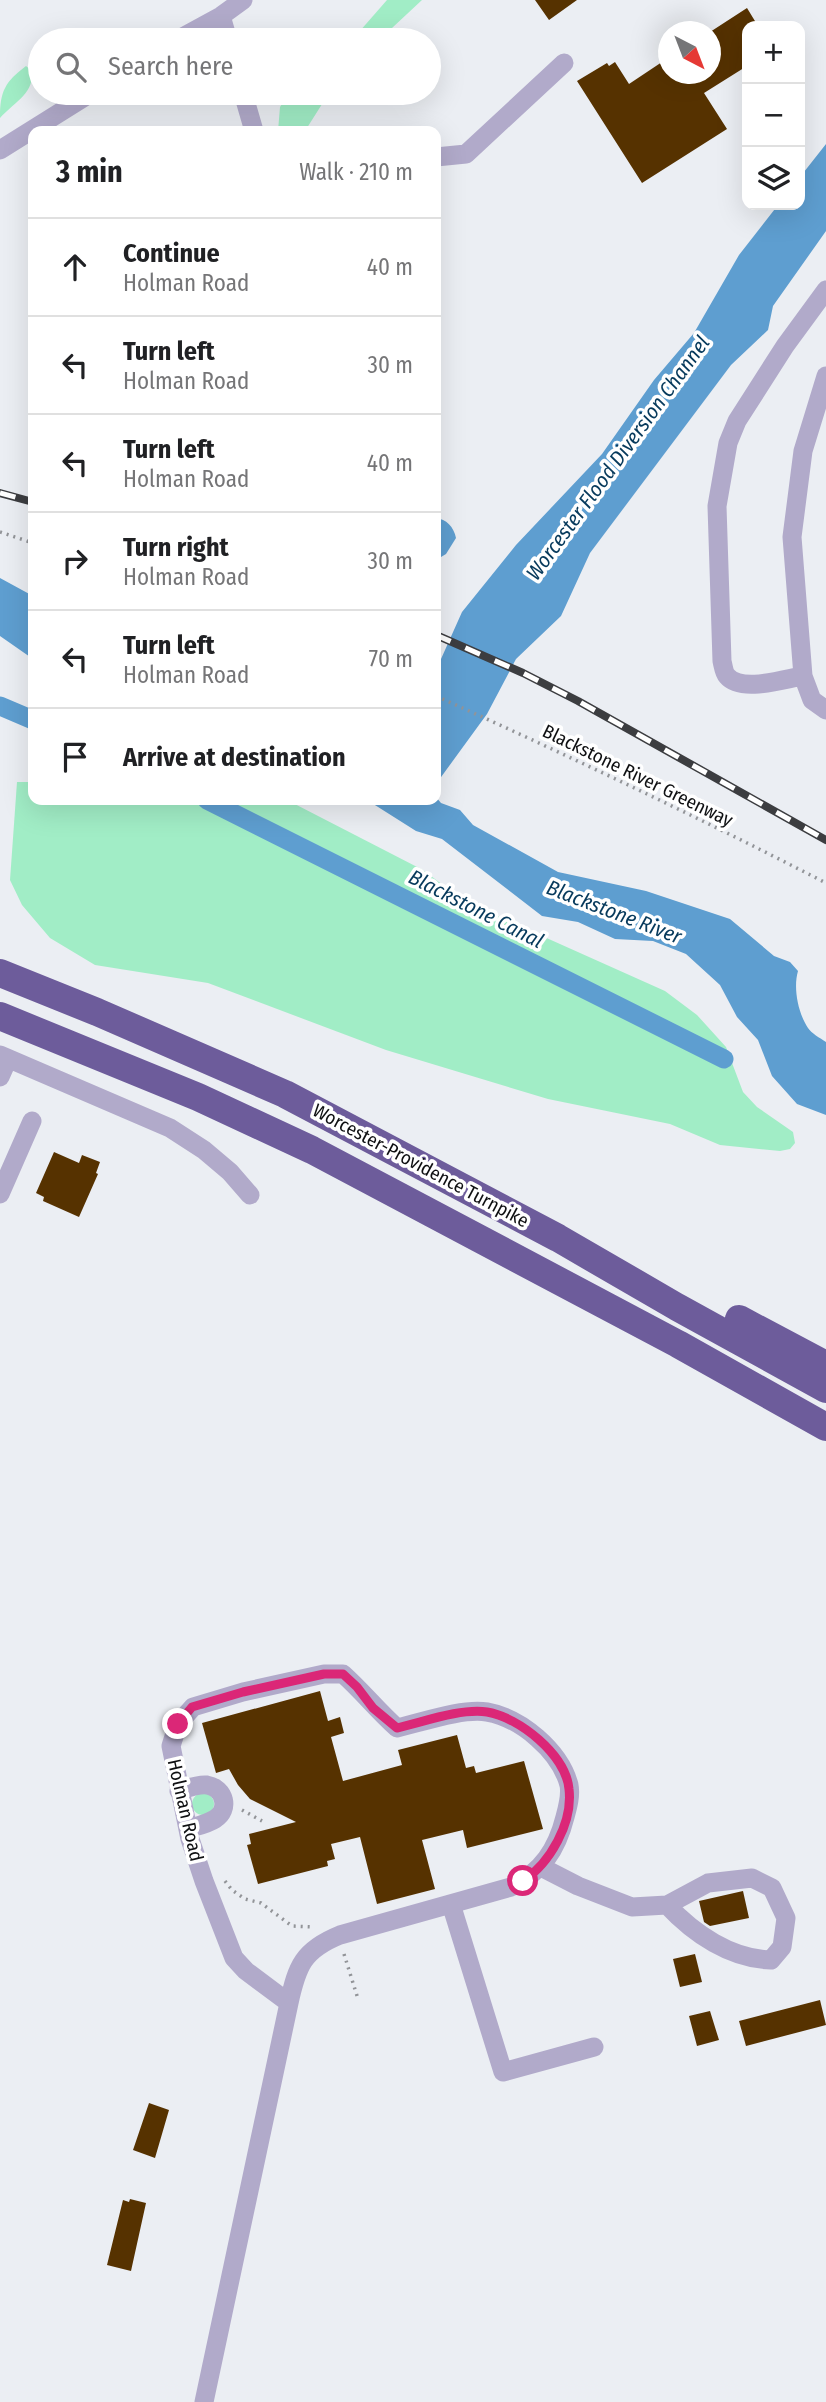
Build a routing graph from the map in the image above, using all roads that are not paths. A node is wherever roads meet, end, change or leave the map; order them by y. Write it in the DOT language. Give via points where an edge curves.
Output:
graph roads {
  1 [pos="243,0"];
  2 [pos="221,16"];
  3 [pos="199,28"];
  4 [pos="224,28"];
  5 [pos="564,63"];
  6 [pos="70,105"];
  7 [pos="246,105"];
  8 [pos="36,126"];
  9 [pos="253,126"];
  10 [pos="28,131"];
  11 [pos="1,147"];
  12 [pos="441,156"];
  13 [pos="826,290"];
  14 [pos="826,376"];
  15 [pos="803,676"];
  16 [pos="826,710"];
  17 [pos="0,973"];
  18 [pos="0,1016"];
  19 [pos="4,1057"];
  20 [pos="0,1077"];
  21 [pos="32,1121"];
  22 [pos="0,1194"];
  23 [pos="250,1195"];
  24 [pos="558,1238"];
  25 [pos="826,1366"];
  26 [pos="826,1389"];
  27 [pos="826,1427"];
  28 [pos="179,1791"];
  29 [pos="188,1829"];
  30 [pos="541,1867"];
  31 [pos="451,1904"];
  32 [pos="667,1905"];
  33 [pos="289,2003"];
  34 [pos="594,2047"];
  35 [pos="204,2402"];
  1 -- 2 [label="street"];
  2 -- 3 [label="street"];
  2 -- 4 [label="street"];
  5 -- 12 [label="street" via="466,154"];
  6 -- 8 [label="street"];
  7 -- 9 [label="street"];
  10 -- 11 [label="street"];
  13 -- 15 [label="street" via="737,421 716,506 726,676 748,685"];
  14 -- 15 [label="street" via="803,452 792,537"];
  15 -- 16 [label="street" via="812,699"];
  17 -- 24 [label="highway, Worcester-Providence Turnpike" via="285,1094"];
  18 -- 27 [label="highway, Worcester-Providence Turnpike" via="198,1097 312,1150"];
  19 -- 20 [label="street"];
  19 -- 23 [label="street" via="170,1128 204,1150"];
  21 -- 22 [label="street"];
  24 -- 25 [label="highway" via="645,1270"];
  24 -- 26 [label="highway, Worcester-Providence Turnpike"];
  28 -- 29 [label="street, Holman Road"];
  28 -- 29 [label="street" via="209,1785 224,1799 218,1818"];
  28 -- 30 [label="street, Holman Road" via="171,1746 178,1724 192,1707 324,1674 343,1674 397,1728 469,1712 488,1713 517,1724 542,1744 566,1777 569,1798 558,1840"];
  29 -- 33 [label="street, Holman Road" via="234,1958"];
  30 -- 31 [label="street, Holman Road" via="511,1887"];
  30 -- 32 [label="street" via="632,1907"];
  31 -- 33 [label="street, Holman Road" via="319,1945 300,1964"];
  31 -- 34 [label="street" via="503,2072"];
  32 -- 32 [label="street" via="708,1883 752,1878 772,1888 786,1918 782,1947 771,1960 751,1959 713,1942"];
  33 -- 35 [label="street, Holman Road"];
}
